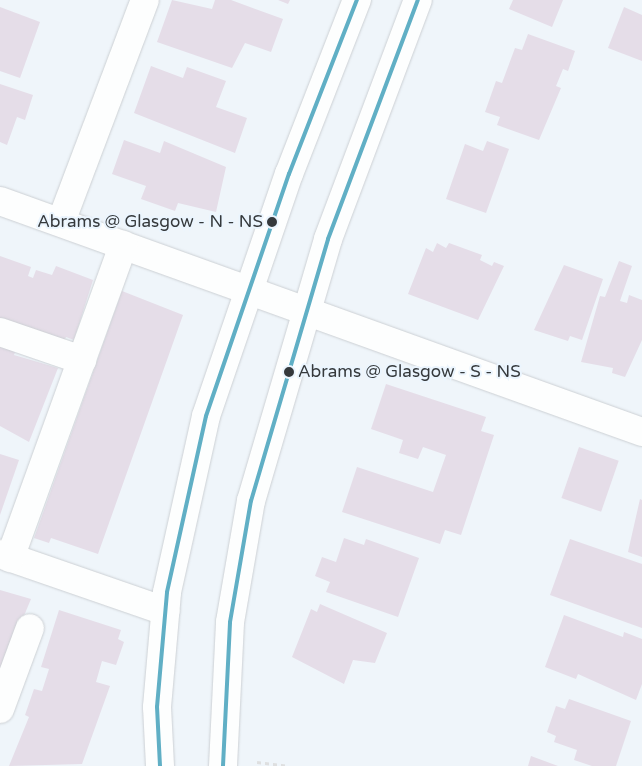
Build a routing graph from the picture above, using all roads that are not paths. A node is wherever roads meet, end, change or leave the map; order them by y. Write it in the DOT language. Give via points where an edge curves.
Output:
graph roads {
  1 [pos="145,0"];
  2 [pos="357,0"];
  3 [pos="418,0"];
  4 [pos="0,201"];
  5 [pos="61,222"];
  6 [pos="123,245"];
  7 [pos="252,291"];
  8 [pos="306,311"];
  9 [pos="0,332"];
  10 [pos="82,360"];
  11 [pos="642,432"];
  12 [pos="5,556"];
  13 [pos="165,611"];
  14 [pos="30,628"];
  15 [pos="0,709"];
  16 [pos="160,766"];
  17 [pos="223,766"];
  1 -- 5 [label="main road"];
  2 -- 7 [label="main road" via="289,174"];
  3 -- 8 [label="main road" via="328,239"];
  4 -- 5 [label="main road"];
  5 -- 6 [label="main road"];
  6 -- 7 [label="main road"];
  6 -- 10 [label="main road"];
  7 -- 8 [label="main road"];
  7 -- 13 [label="main road" via="206,416"];
  8 -- 11 [label="main road"];
  8 -- 17 [label="main road" via="238,561 226,680"];
  9 -- 10 [label="main road"];
  10 -- 12 [label="main road"];
  12 -- 13 [label="main road"];
  13 -- 16 [label="main road" via="157,707"];
  14 -- 15 [label="main road"];
}
